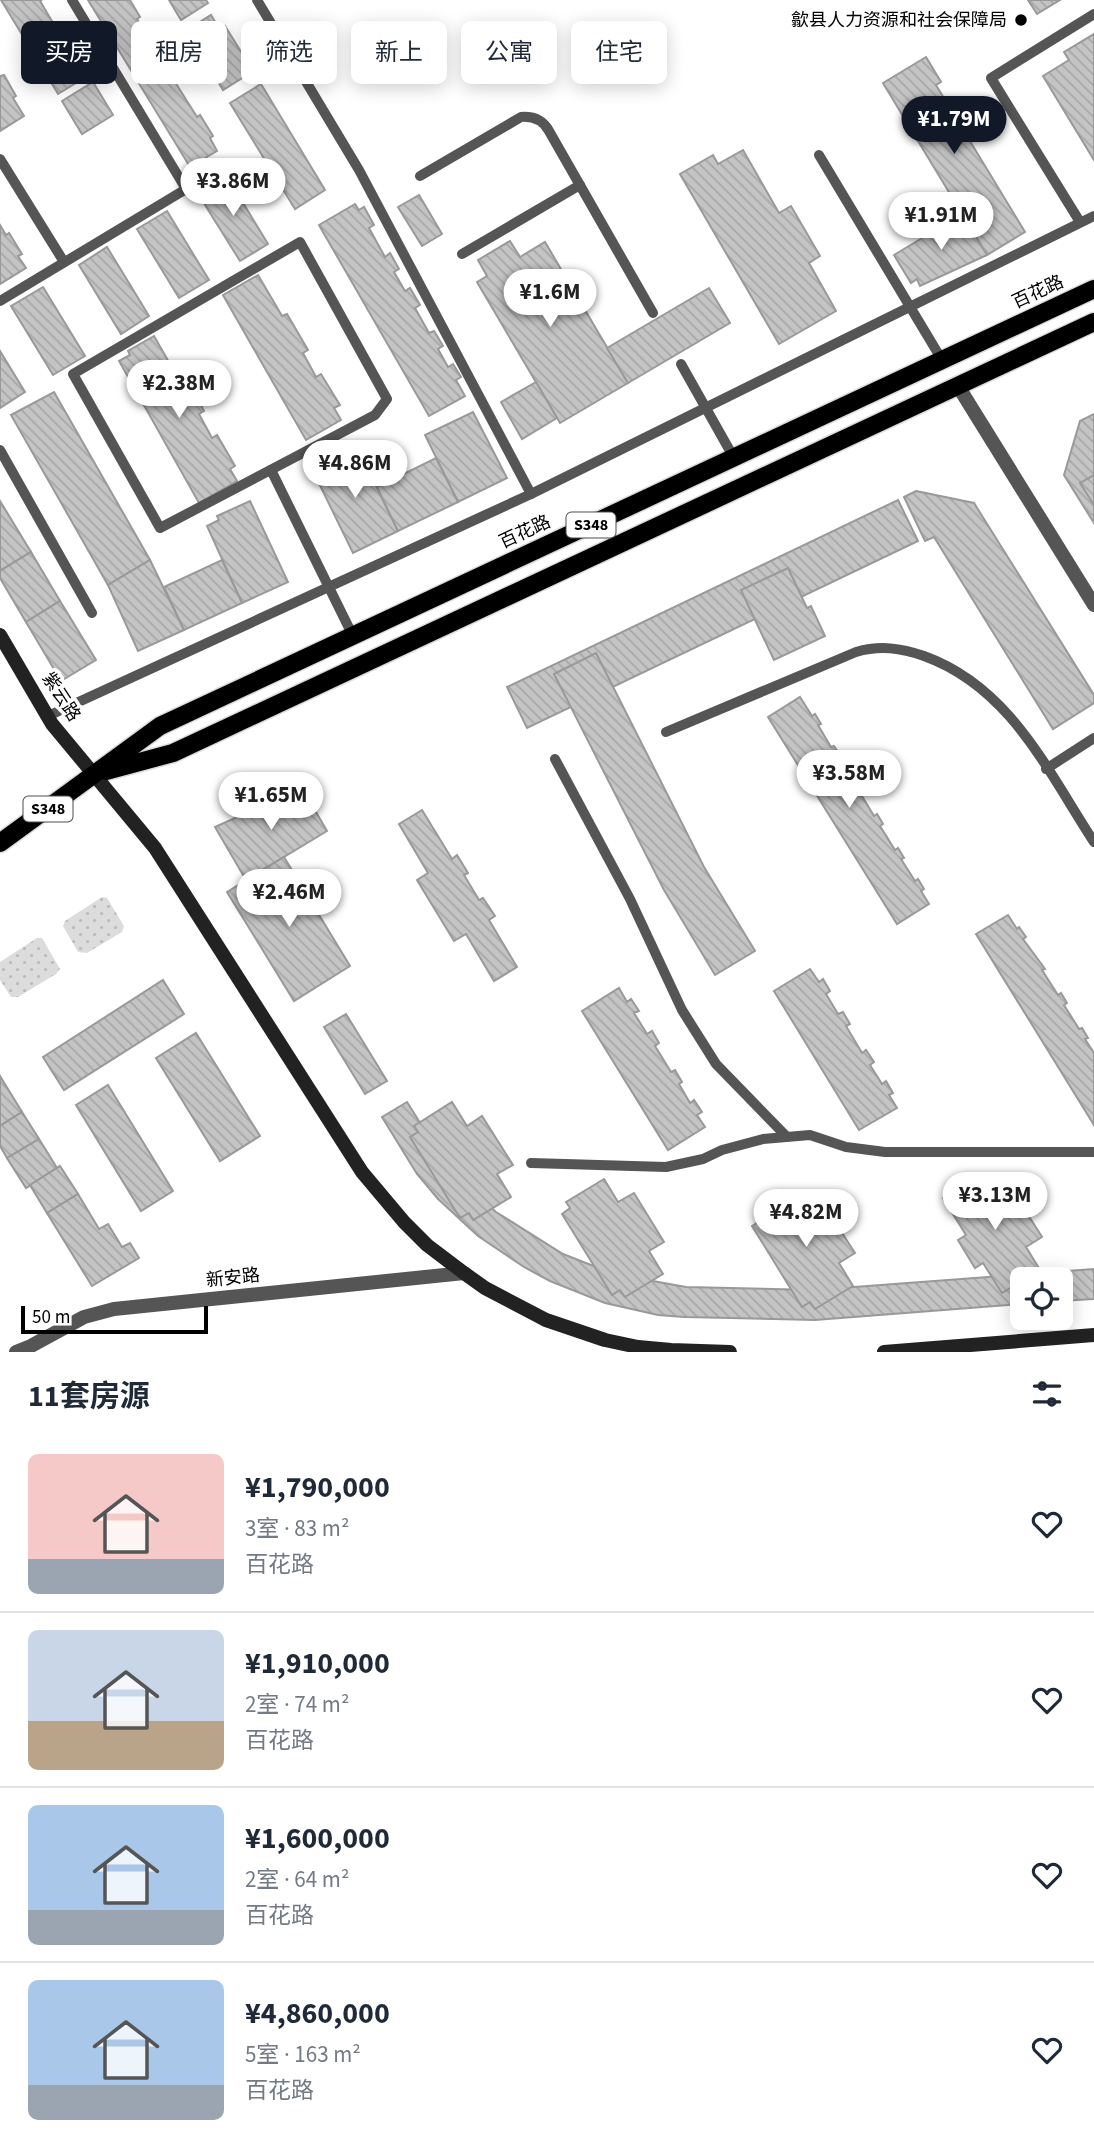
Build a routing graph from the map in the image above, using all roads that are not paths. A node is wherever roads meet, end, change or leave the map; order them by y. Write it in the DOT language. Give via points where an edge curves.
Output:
graph roads {
  1 [pos="72,0"];
  2 [pos="257,0"];
  3 [pos="1094,14"];
  4 [pos="818,155"];
  5 [pos="0,159"];
  6 [pos="226,165"];
  7 [pos="420,176"];
  8 [pos="580,185"];
  9 [pos="186,189"];
  10 [pos="1094,216"];
  11 [pos="1080,222"];
  12 [pos="462,254"];
  13 [pos="64,262"];
  14 [pos="1094,289"];
  15 [pos="0,301"];
  16 [pos="910,306"];
  17 [pos="653,313"];
  18 [pos="1094,322"];
  19 [pos="942,360"];
  20 [pos="681,364"];
  21 [pos="958,386"];
  22 [pos="706,407"];
  23 [pos="0,450"];
  24 [pos="734,458"];
  25 [pos="271,470"];
  26 [pos="531,494"];
  27 [pos="329,587"];
  28 [pos="1094,605"];
  29 [pos="92,613"];
  30 [pos="0,635"];
  31 [pos="353,636"];
  32 [pos="48,716"];
  33 [pos="666,732"];
  34 [pos="1094,738"];
  35 [pos="555,759"];
  36 [pos="1046,769"];
  37 [pos="96,774"];
  38 [pos="1094,842"];
  39 [pos="0,843"];
  40 [pos="786,1136"];
  41 [pos="1094,1152"];
  42 [pos="531,1163"];
  43 [pos="464,1273"];
  44 [pos="1094,1335"];
  45 [pos="33,1349"];
  46 [pos="16,1352"];
  47 [pos="730,1352"];
  48 [pos="884,1352"];
  1 -- 9 [label="lane"];
  2 -- 26 [label="lane" via="359,170"];
  3 -- 11 [label="lane" via="991,78"];
  4 -- 16 [label="lane"];
  5 -- 13 [label="lane"];
  6 -- 9 [label="lane"];
  7 -- 8 [label="lane" via="528,116 546,125"];
  8 -- 12 [label="lane"];
  8 -- 17 [label="lane"];
  9 -- 13 [label="lane"];
  10 -- 11 [label="lane"];
  11 -- 16 [label="lane"];
  13 -- 15 [label="lane"];
  14 -- 19 [label="main road, 百花路 / S348"];
  16 -- 19 [label="lane"];
  16 -- 22 [label="lane"];
  18 -- 21 [label="main road, 百花路 / S348"];
  19 -- 24 [label="main road, 百花路 / S348"];
  20 -- 22 [label="lane"];
  21 -- 28 [label="street"];
  21 -- 37 [label="main road, 百花路 / S348" via="173,753"];
  22 -- 24 [label="lane"];
  22 -- 26 [label="lane"];
  23 -- 29 [label="lane"];
  24 -- 31 [label="main road, 百花路 / S348"];
  25 -- 25 [label="lane" via="375,415 387,399 300,242 73,374 160,528"];
  25 -- 27 [label="lane"];
  26 -- 27 [label="lane"];
  27 -- 31 [label="lane"];
  27 -- 32 [label="lane"];
  30 -- 32 [label="street, 紫云路"];
  31 -- 37 [label="main road, 百花路 / S348" via="160,726"];
  32 -- 37 [label="street, 紫云路"];
  33 -- 36 [label="lane" via="856,652 882,647 936,660 978,684 1015,720"];
  34 -- 36 [label="lane"];
  35 -- 40 [label="lane" via="630,899 682,1010 716,1064"];
  36 -- 38 [label="lane"];
  37 -- 39 [label="main road, 百花路 / S348"];
  37 -- 43 [label="street, 紫云路" via="155,848 362,1172 427,1245"];
  40 -- 41 [label="lane" via="810,1135 846,1147 885,1152"];
  40 -- 42 [label="lane" via="666,1167"];
  43 -- 45 [label="street, 新安路" via="114,1309 84,1317"];
  43 -- 47 [label="street, 紫云路" via="573,1331 671,1350"];
  44 -- 48 [label="street"];
  45 -- 46 [label="street, 新安路"];
}
